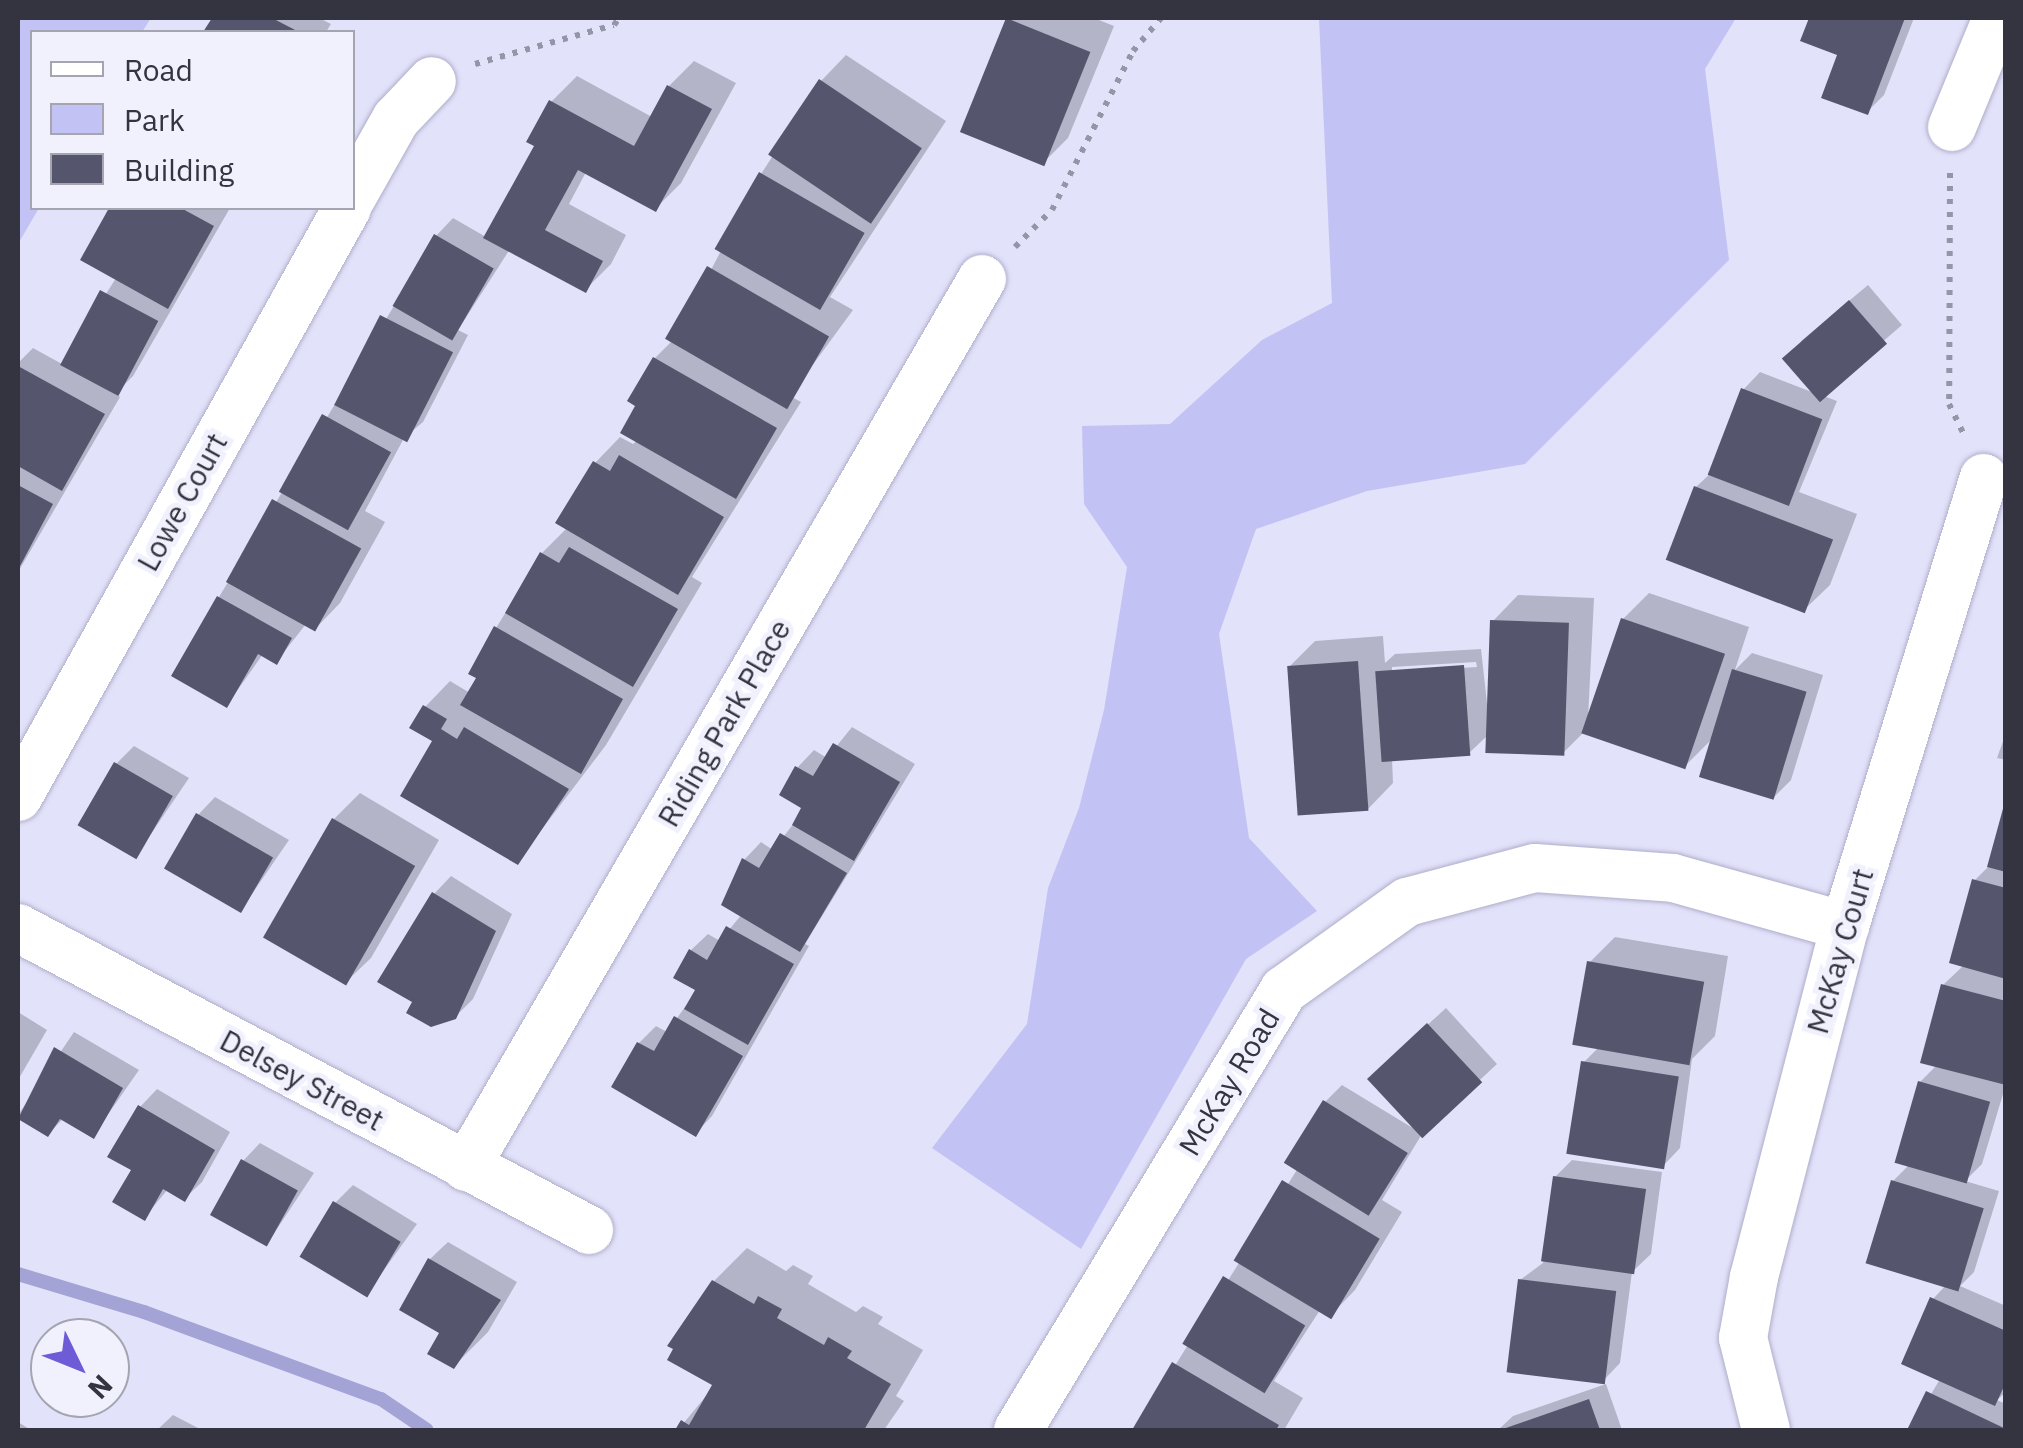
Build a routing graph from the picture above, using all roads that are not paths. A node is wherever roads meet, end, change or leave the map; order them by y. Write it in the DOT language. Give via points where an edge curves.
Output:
graph roads {
  1 [pos="1996,18"];
  2 [pos="432,82"];
  3 [pos="1952,127"];
  4 [pos="355,192"];
  5 [pos="346,210"];
  6 [pos="982,279"];
  7 [pos="1984,478"];
  8 [pos="18,797"];
  9 [pos="1845,926"];
  10 [pos="18,928"];
  11 [pos="466,1168"];
  12 [pos="589,1230"];
  13 [pos="1018,1430"];
  14 [pos="1766,1430"];
  1 -- 3 [label="street"];
  2 -- 4 [label="street" via="396,119"];
  5 -- 8 [label="street, Lowe Court"];
  6 -- 11 [label="street, Riding Park Place"];
  7 -- 9 [label="street, McKay Court"];
  9 -- 13 [label="street, McKay Road" via="1672,878 1535,868 1406,902 1284,990"];
  9 -- 14 [label="street, McKay Court" via="1743,1338"];
  10 -- 11 [label="street, Delsey Street"];
  11 -- 12 [label="street, Delsey Street"];
}
